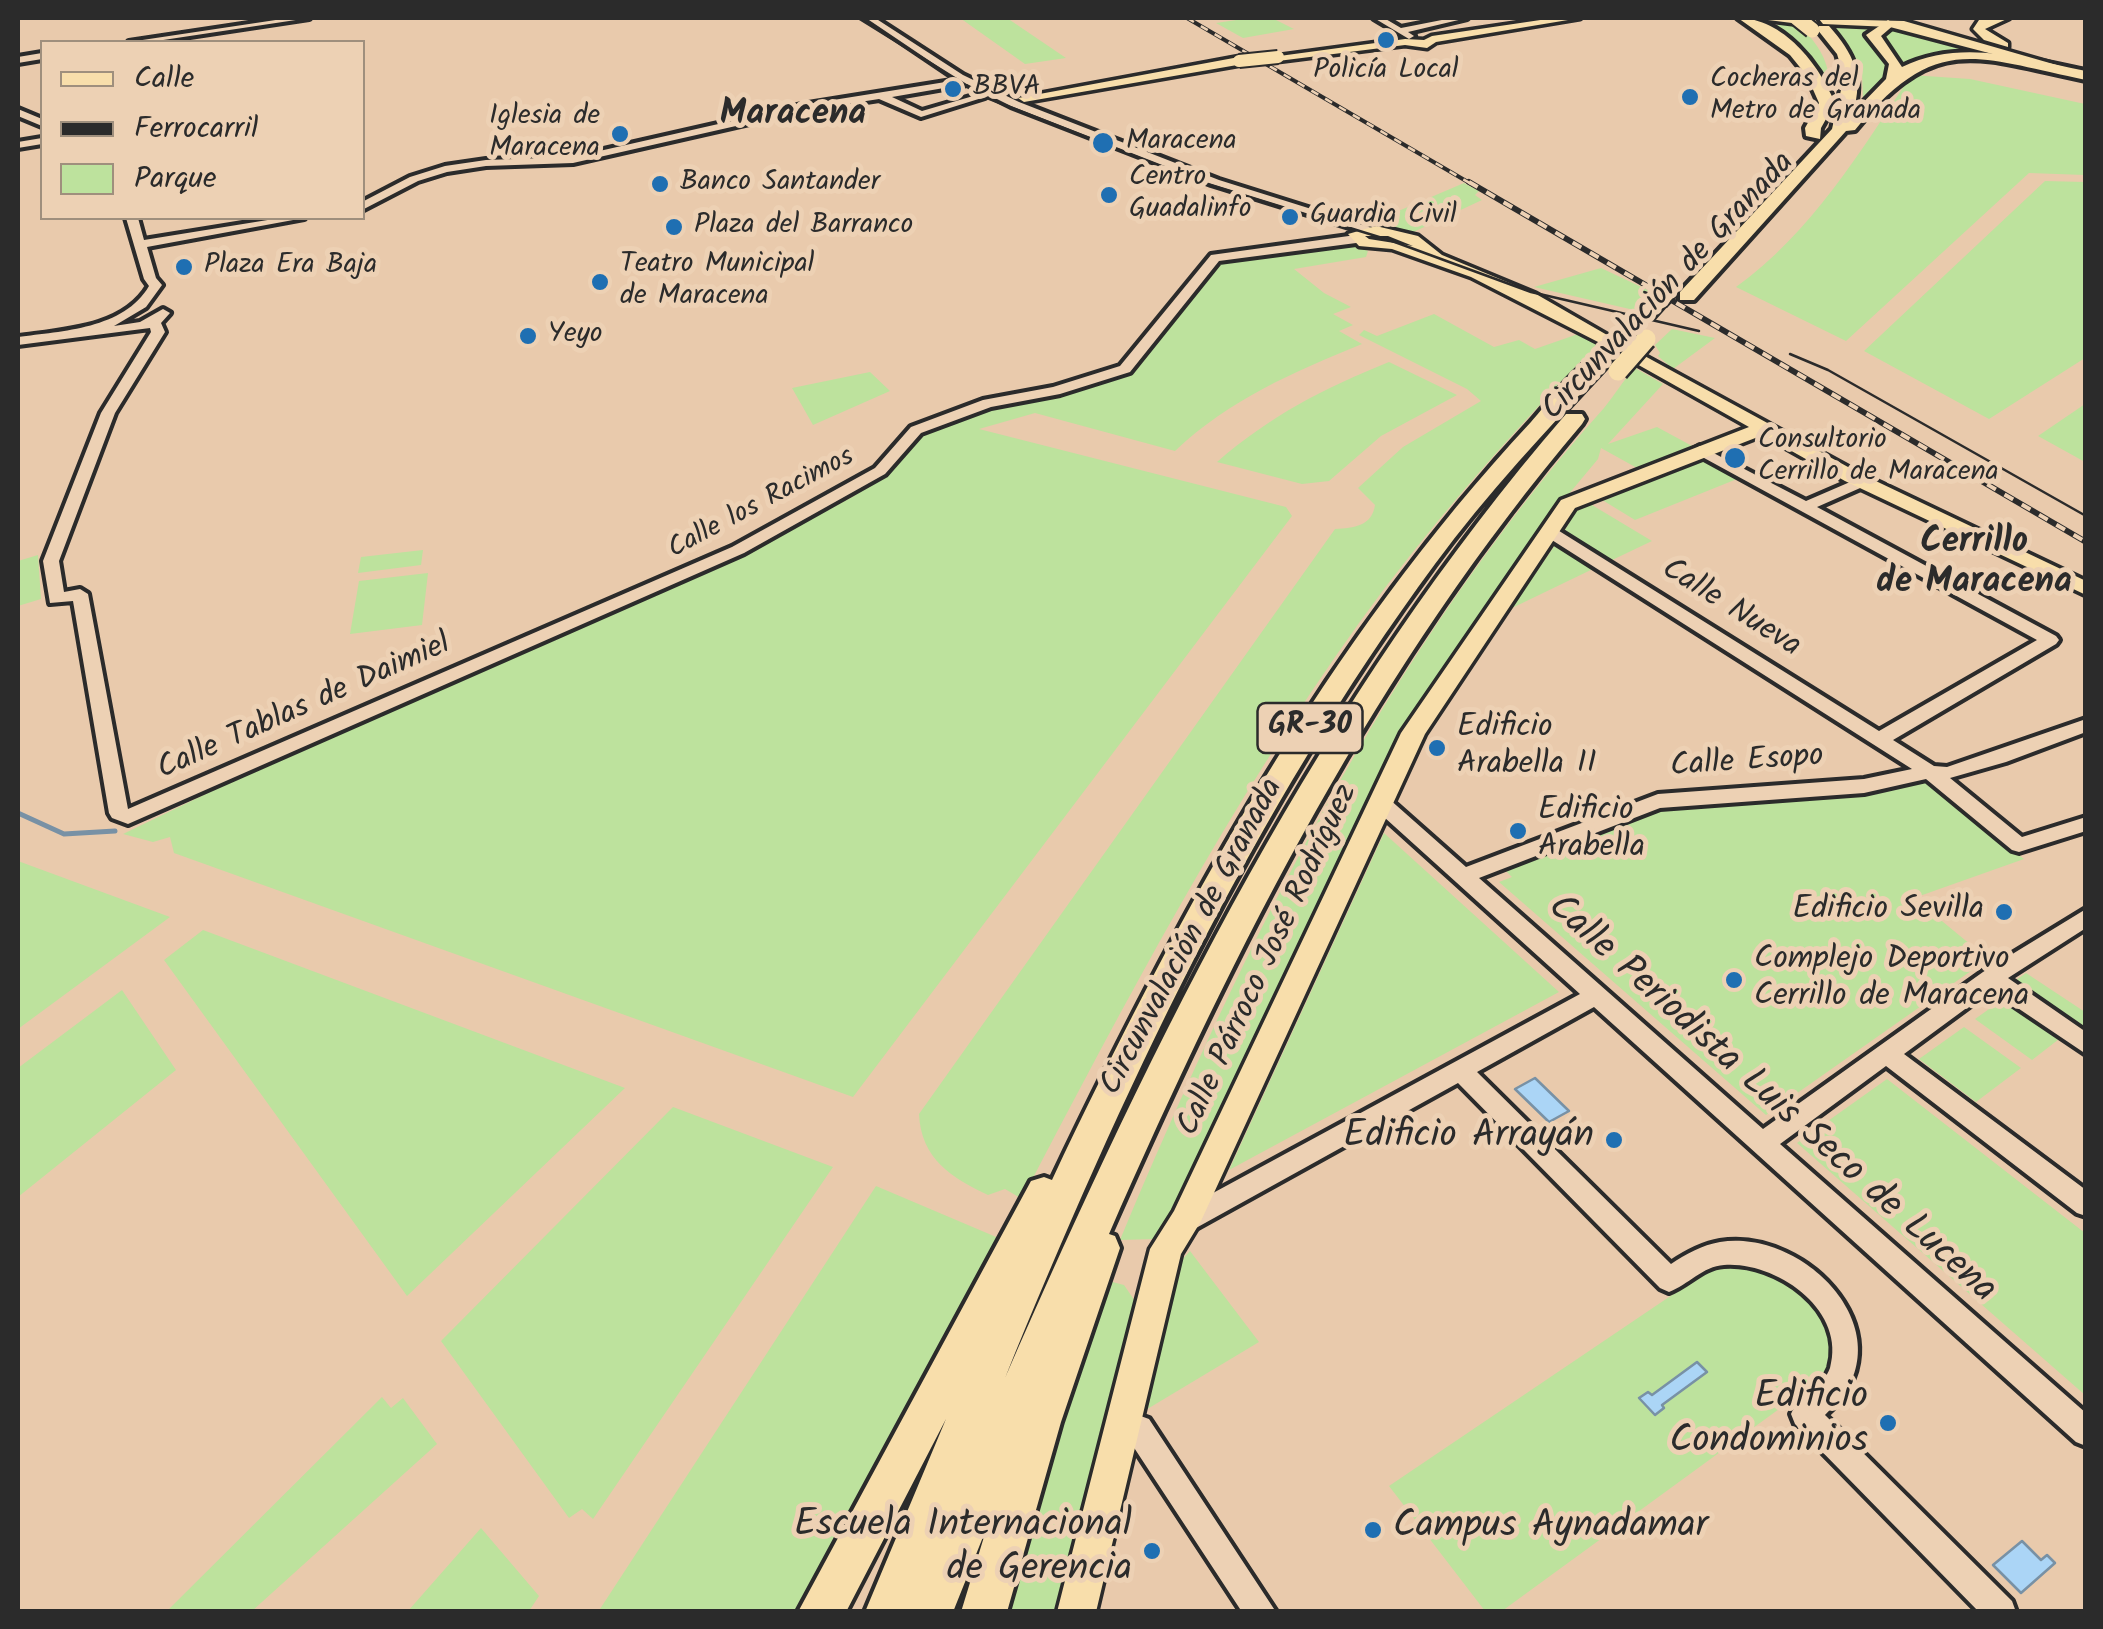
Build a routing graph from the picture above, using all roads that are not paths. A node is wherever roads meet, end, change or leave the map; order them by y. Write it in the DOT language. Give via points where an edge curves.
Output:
graph roads {
  1 [pos="305,18"];
  2 [pos="1380,18"];
  3 [pos="1463,18"];
  4 [pos="1554,18"];
  5 [pos="1574,18"];
  6 [pos="1744,18"];
  7 [pos="1758,18"];
  8 [pos="1922,18"];
  9 [pos="2004,18"];
  10 [pos="1795,19"];
  11 [pos="864,20"];
  12 [pos="1817,24"];
  13 [pos="1890,24"];
  14 [pos="1405,36"];
  15 [pos="1430,38"];
  16 [pos="148,40"];
  17 [pos="2042,58"];
  18 [pos="2086,73"];
  19 [pos="1892,78"];
  20 [pos="969,81"];
  21 [pos="949,82"];
  22 [pos="880,95"];
  23 [pos="980,98"];
  24 [pos="1001,102"];
  25 [pos="1839,130"];
  26 [pos="1814,136"];
  27 [pos="365,205"];
  28 [pos="133,220"];
  29 [pos="286,220"];
  30 [pos="1360,234"];
  31 [pos="141,244"];
  32 [pos="150,279"];
  33 [pos="145,302"];
  34 [pos="126,316"];
  35 [pos="158,316"];
  36 [pos="1656,316"];
  37 [pos="18,339"];
  38 [pos="1761,429"];
  39 [pos="1700,450"];
  40 [pos="1862,482"];
  41 [pos="1806,507"];
  42 [pos="1550,532"];
  43 [pos="2086,588"];
  44 [pos="505,654"];
  45 [pos="2086,725"];
  46 [pos="1878,740"];
  47 [pos="1930,772"];
  48 [pos="1377,811"];
  49 [pos="2086,824"];
  50 [pos="1462,876"];
  51 [pos="2086,917"];
  52 [pos="1991,978"];
  53 [pos="1595,996"];
  54 [pos="2086,1044"];
  55 [pos="1886,1053"];
  56 [pos="1460,1070"];
  57 [pos="1761,1144"];
  58 [pos="2086,1206"];
  59 [pos="1083,1207"];
  60 [pos="1185,1221"];
  61 [pos="1053,1263"];
  62 [pos="1122,1423"];
  63 [pos="2086,1432"];
  64 [pos="822,1612"];
  65 [pos="888,1612"];
  66 [pos="930,1612"];
  67 [pos="984,1612"];
  68 [pos="1076,1612"];
  69 [pos="1261,1612"];
  70 [pos="2001,1612"];
  1 -- 16 [label="street"];
  2 -- 14 [label="street"];
  3 -- 14 [label="street"];
  4 -- 15 [label="main road"];
  5 -- 15 [label="main road"];
  6 -- 26 [label="highway" via="1789,46 1820,81 1827,103"];
  7 -- 10 [label="main road"];
  8 -- 13 [label="main road"];
  8 -- 17 [label="main road" via="1941,30"];
  9 -- 17 [label="main road" via="1983,22 1980,32"];
  10 -- 12 [label="highway, Circunvalación de Granada / GR-30, bridge"];
  11 -- 20 [label="street"];
  11 -- 21 [label="street"];
  12 -- 13 [label="main road"];
  12 -- 25 [label="highway, Circunvalación de Granada / GR-30" via="1842,50 1853,77"];
  12 -- 26 [label="highway, Circunvalación de Granada / GR-30" via="1839,75 1833,111"];
  13 -- 18 [label="main road"];
  13 -- 19 [label="highway" via="1873,35 1896,64"];
  14 -- 15 [label="main road" via="1424,45"];
  14 -- 24 [label="main road, bridge"];
  17 -- 18 [label="main road"];
  18 -- 19 [label="highway" via="1954,53 1932,56"];
  19 -- 25 [label="highway" via="1850,127"];
  20 -- 21 [label="street"];
  20 -- 24 [label="street"];
  21 -- 22 [label="street"];
  21 -- 23 [label="street"];
  22 -- 23 [label="street" via="921,114"];
  22 -- 27 [label="street" via="573,160 445,170"];
  23 -- 24 [label="street"];
  24 -- 30 [label="street" via="1220,193"];
  25 -- 36 [label="highway, Circunvalación de Granada / GR-30"];
  26 -- 36 [label="highway, Circunvalación de Granada / GR-30"];
  28 -- 31 [label="street"];
  29 -- 31 [label="street"];
  30 -- 36 [label="main road" via="1371,244 1390,239 1556,309"];
  30 -- 44 [label="street, Calle los Racimos" via="1216,258 1125,369 988,403 916,430 880,471 803,517"];
  31 -- 32 [label="street"];
  32 -- 33 [label="street" via="156,285"];
  32 -- 34 [label="street"];
  33 -- 34 [label="street"];
  33 -- 35 [label="street"];
  34 -- 35 [label="street"];
  34 -- 37 [label="street"];
  34 -- 37 [label="street" via="73,334"];
  35 -- 44 [label="street, Calle Tablas de Daimiel" via="158,332 108,413 51,561 56,599 80,594 119,813 128,817"];
  36 -- 38 [label="main road"];
  36 -- 59 [label="highway, Circunvalación de Granada / GR-30" via="1492,516 1396,647"];
  36 -- 59 [label="highway, Circunvalación de Granada / GR-30" via="1465,510 1327,700 1132,1044 1088,1143"];
  38 -- 39 [label="main road, Calle Párroco José Rodríguez"];
  38 -- 40 [label="main road"];
  39 -- 41 [label="street"];
  39 -- 42 [label="main road, Calle Párroco José Rodríguez" via="1575,499"];
  40 -- 41 [label="street"];
  40 -- 43 [label="main road"];
  41 -- 46 [label="street" via="2050,640"];
  42 -- 46 [label="street, Calle Nueva"];
  42 -- 48 [label="main road, Calle Párroco José Rodríguez" via="1413,733"];
  45 -- 47 [label="street, Calle Esopo" via="1999,758"];
  46 -- 47 [label="street"];
  47 -- 49 [label="street" via="2020,845"];
  47 -- 50 [label="street, Calle Esopo" via="1864,786 1658,801"];
  48 -- 50 [label="street, Calle Periodista Luis Seco de Lucena" via="1405,826"];
  48 -- 60 [label="main road, Calle Párroco José Rodríguez"];
  50 -- 53 [label="street, Calle Periodista Luis Seco de Lucena"];
  51 -- 52 [label="street"];
  52 -- 54 [label="street"];
  52 -- 55 [label="street"];
  53 -- 56 [label="street"];
  53 -- 57 [label="street, Calle Periodista Luis Seco de Lucena"];
  55 -- 57 [label="street"];
  55 -- 58 [label="street"];
  56 -- 60 [label="street"];
  56 -- 70 [label="street" via="1670,1280 1702,1258 1727,1253 1778,1264 1814,1286 1838,1318 1846,1358 1833,1389 1805,1414"];
  57 -- 63 [label="street, Calle Periodista Luis Seco de Lucena"];
  59 -- 61 [label="highway"];
  59 -- 61 [label="highway, Circunvalación de Granada / GR-30"];
  60 -- 62 [label="main road, Calle Párroco José Rodríguez" via="1157,1276"];
  61 -- 64 [label="highway"];
  61 -- 65 [label="highway, Circunvalación de Granada / GR-30"];
  61 -- 66 [label="highway, Circunvalación de Granada / GR-30"];
  61 -- 67 [label="highway" via="1040,1422"];
  62 -- 68 [label="main road, Calle Párroco José Rodríguez"];
  62 -- 69 [label="street" via="1139,1429"];
}
